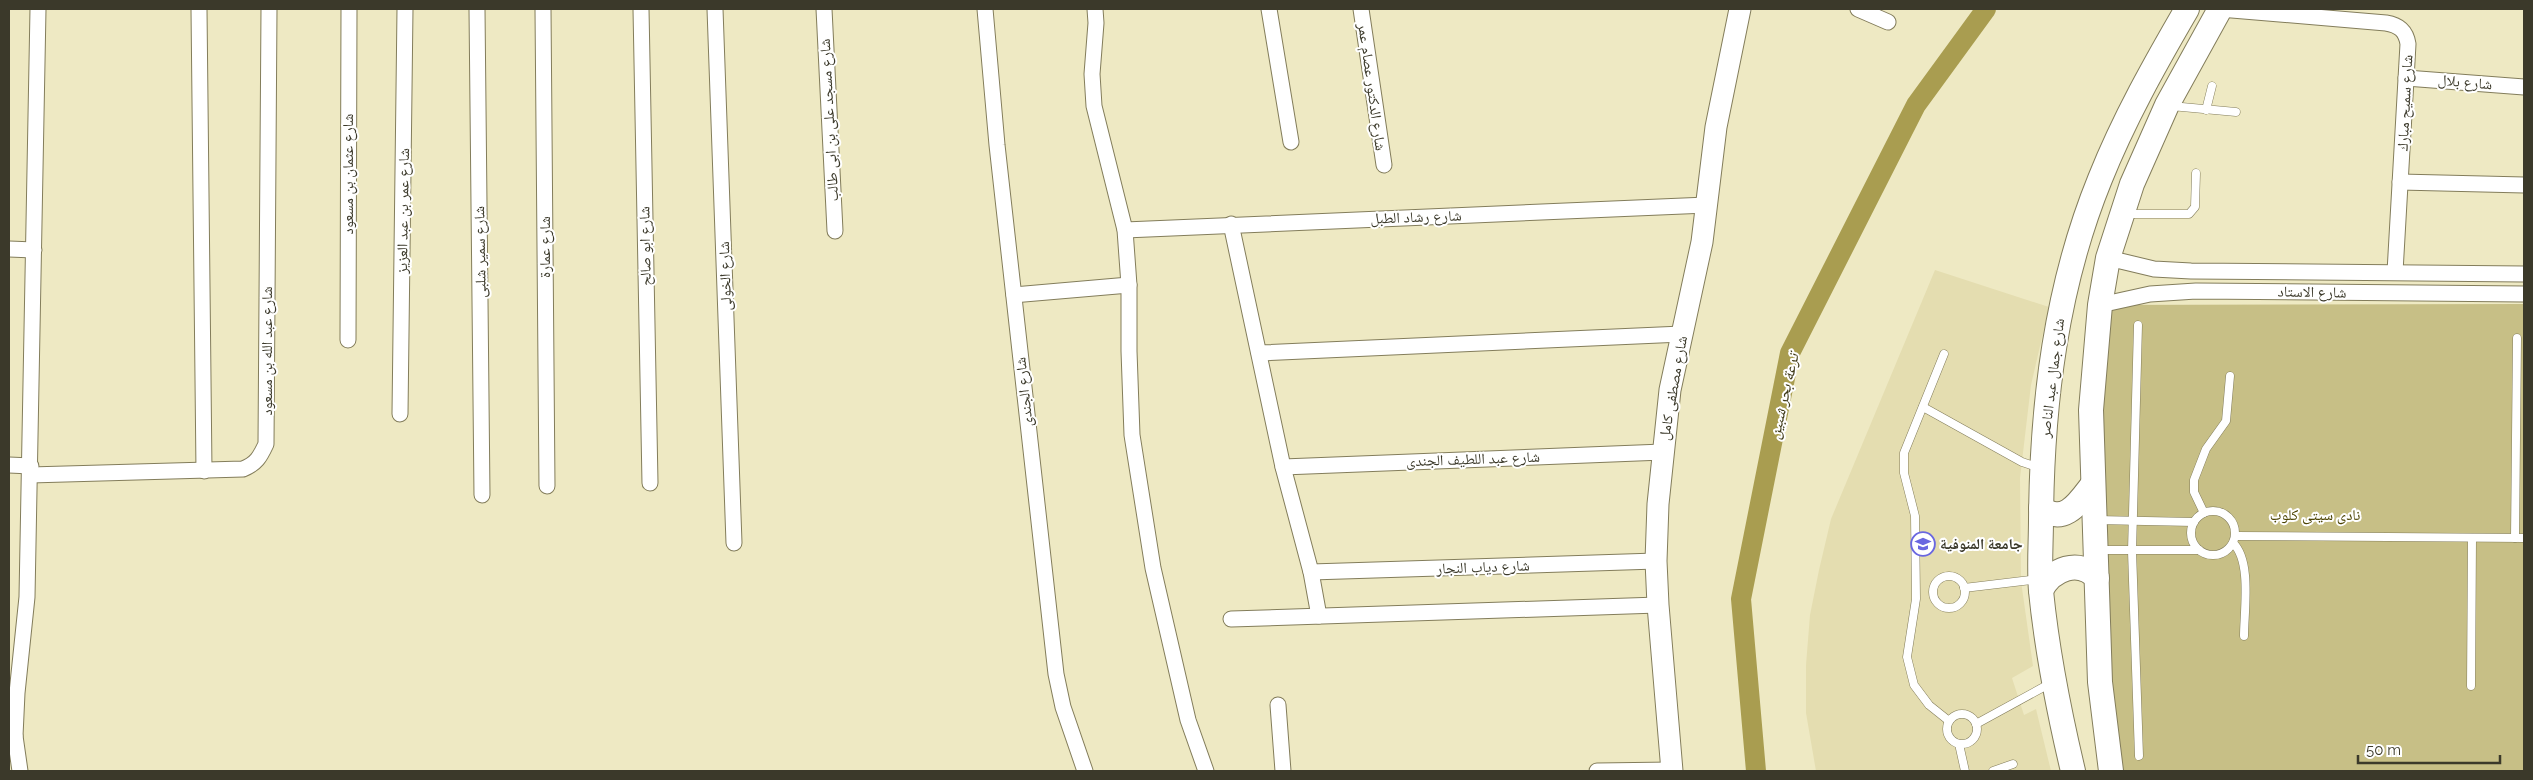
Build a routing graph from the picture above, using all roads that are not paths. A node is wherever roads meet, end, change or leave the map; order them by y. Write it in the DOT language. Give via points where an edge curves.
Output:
graph roads {
  1 [pos="38,9"];
  2 [pos="199,9"];
  3 [pos="269,9"];
  4 [pos="349,9"];
  5 [pos="405,9"];
  6 [pos="477,9"];
  7 [pos="543,9"];
  8 [pos="641,9"];
  9 [pos="715,9"];
  10 [pos="824,9"];
  11 [pos="985,9"];
  12 [pos="1095,9"];
  13 [pos="1269,9"];
  14 [pos="1361,9"];
  15 [pos="1740,9"];
  16 [pos="1858,9"];
  17 [pos="2187,9"];
  18 [pos="2220,9"];
  19 [pos="1888,22"];
  20 [pos="2406,78"];
  21 [pos="2212,86"];
  22 [pos="2524,87"];
  23 [pos="2167,105"];
  24 [pos="2206,110"];
  25 [pos="2236,112"];
  26 [pos="1291,142"];
  27 [pos="1384,166"];
  28 [pos="2196,173"];
  29 [pos="2400,182"];
  30 [pos="2524,185"];
  31 [pos="1707,204"];
  32 [pos="2122,214"];
  33 [pos="1230,224"];
  34 [pos="1125,230"];
  35 [pos="835,231"];
  36 [pos="9,249"];
  37 [pos="34,250"];
  38 [pos="2108,258"];
  39 [pos="2395,272"];
  40 [pos="2524,274"];
  41 [pos="1129,286"];
  42 [pos="2524,294"];
  43 [pos="1014,295"];
  44 [pos="2100,305"];
  45 [pos="2138,325"];
  46 [pos="1682,334"];
  47 [pos="2517,338"];
  48 [pos="348,340"];
  49 [pos="1259,353"];
  50 [pos="1944,354"];
  51 [pos="2230,376"];
  52 [pos="1923,407"];
  53 [pos="400,414"];
  54 [pos="1663,452"];
  55 [pos="9,466"];
  56 [pos="1284,467"];
  57 [pos="2041,469"];
  58 [pos="30,470"];
  59 [pos="204,471"];
  60 [pos="650,483"];
  61 [pos="2093,484"];
  62 [pos="547,486"];
  63 [pos="482,495"];
  64 [pos="2041,508"];
  65 [pos="2204,514"];
  66 [pos="2094,520"];
  67 [pos="2132,521"];
  68 [pos="2194,522"];
  69 [pos="2472,538"];
  70 [pos="2515,538"];
  71 [pos="2524,538"];
  72 [pos="2234,539"];
  73 [pos="734,543"];
  74 [pos="2096,550"];
  75 [pos="2199,550"];
  76 [pos="2132,551"];
  77 [pos="1656,561"];
  78 [pos="1311,572"];
  79 [pos="2097,578"];
  80 [pos="2041,584"];
  81 [pos="1964,588"];
  82 [pos="1933,598"];
  83 [pos="1916,599"];
  84 [pos="1658,605"];
  85 [pos="1318,616"];
  86 [pos="1231,619"];
  87 [pos="2244,636"];
  88 [pos="2055,680"];
  89 [pos="2471,686"];
  90 [pos="1278,705"];
  91 [pos="1949,721"];
  92 [pos="1976,724"];
  93 [pos="12,739"];
  94 [pos="1959,744"];
  95 [pos="2139,756"];
  96 [pos="2013,764"];
  97 [pos="1672,770"];
  98 [pos="20,771"];
  99 [pos="1085,771"];
  100 [pos="1206,771"];
  101 [pos="1283,771"];
  102 [pos="1597,771"];
  103 [pos="1965,771"];
  104 [pos="1992,771"];
  105 [pos="2073,771"];
  106 [pos="2111,771"];
  1 -- 37 [label="street"];
  2 -- 59 [label="street"];
  3 -- 59 [label="street, شارع عبد الله بن مسعود" via="266,444 255,464 243,469"];
  4 -- 48 [label="street, شارع عثمان بن مسعود"];
  5 -- 53 [label="street, شارع عمر بن عبد العزيز"];
  6 -- 63 [label="street, شارع سمير شلبى"];
  7 -- 62 [label="street, شارع عمارة"];
  8 -- 60 [label="street, شارع ابو صالح"];
  9 -- 73 [label="street, شارع الخولى"];
  10 -- 35 [label="street, شارع مسجد على بن ابى طالب"];
  11 -- 43 [label="street, شارع الجندى"];
  12 -- 34 [label="street" via="1094,106"];
  13 -- 26 [label="street"];
  14 -- 27 [label="street, شارع الدكتور عصام عمر"];
  15 -- 31 [label="main road, شارع مصطفى كامل" via="1716,126"];
  16 -- 19 [label="street"];
  17 -- 57 [label="main road, شارع جمال عبد الناصر" via="2140,90 2120,132 2076,248 2057,325 2049,375"];
  18 -- 20 [label="street, شارع سميح مبارك" via="2394,24 2407,38"];
  18 -- 23 [label="main road"];
  20 -- 22 [label="street, شارع بلال"];
  20 -- 29 [label="street, شارع سميح مبارك"];
  21 -- 24 [label="lane"];
  23 -- 24 [label="lane"];
  23 -- 32 [label="main road"];
  24 -- 25 [label="lane"];
  28 -- 32 [label="lane" via="2195,207 2189,214"];
  29 -- 30 [label="street"];
  29 -- 39 [label="street, شارع سميح مبارك"];
  31 -- 33 [label="street, شارع رشاد الطبل"];
  31 -- 46 [label="main road, شارع مصطفى كامل"];
  32 -- 38 [label="main road"];
  33 -- 34 [label="street, شارع رشاد الطبل"];
  33 -- 49 [label="street"];
  34 -- 41 [label="street"];
  36 -- 37 [label="street"];
  37 -- 58 [label="street"];
  38 -- 39 [label="street, شارع الاستاد" via="2136,266 2172,270"];
  38 -- 44 [label="main road"];
  39 -- 40 [label="street, شارع الاستاد"];
  41 -- 43 [label="street"];
  41 -- 100 [label="street" via="1131,418 1141,495 1153,568 1186,710"];
  42 -- 44 [label="street, شارع الاستاد" via="2196,291 2150,294"];
  43 -- 99 [label="street, شارع الجندى" via="1056,674 1063,707"];
  44 -- 61 [label="main road" via="2091,410"];
  45 -- 67 [label="lane"];
  46 -- 49 [label="street"];
  46 -- 54 [label="main road, شارع مصطفى كامل" via="1670,390"];
  47 -- 70 [label="lane"];
  49 -- 56 [label="street"];
  50 -- 52 [label="lane"];
  51 -- 65 [label="lane" via="2226,421 2206,449 2194,480 2194,492"];
  52 -- 57 [label="lane" via="2022,462"];
  52 -- 83 [label="lane" via="1903,460 1915,516"];
  54 -- 56 [label="street, شارع عبد اللطيف الجندى"];
  54 -- 77 [label="main road, شارع مصطفى كامل"];
  55 -- 58 [label="street, شارع عبد الله بن مسعود"];
  56 -- 78 [label="street"];
  57 -- 64 [label="main road, شارع جمال عبد الناصر"];
  58 -- 59 [label="street, شارع عبد الله بن مسعود"];
  58 -- 93 [label="street" via="27,597"];
  61 -- 64 [label="main road" via="2066,514 2053,515"];
  61 -- 66 [label="main road"];
  64 -- 80 [label="main road, شارع جمال عبد الناصر"];
  65 -- 68 [label="lane"];
  65 -- 72 [label="lane" via="2217,511 2229,517 2235,529"];
  66 -- 67 [label="lane"];
  66 -- 74 [label="main road"];
  67 -- 68 [label="lane"];
  67 -- 76 [label="lane"];
  68 -- 75 [label="lane" via="2191,537"];
  69 -- 70 [label="lane"];
  69 -- 72 [label="lane"];
  69 -- 89 [label="lane"];
  70 -- 71 [label="lane"];
  72 -- 75 [label="lane" via="2228,550 2214,555"];
  72 -- 87 [label="lane" via="2244,565"];
  74 -- 76 [label="lane"];
  74 -- 79 [label="main road"];
  75 -- 76 [label="lane"];
  76 -- 95 [label="lane"];
  77 -- 78 [label="street, شارع دياب النجار"];
  77 -- 84 [label="main road, شارع مصطفى كامل"];
  78 -- 85 [label="street"];
  79 -- 80 [label="main road" via="2082,568 2062,569"];
  79 -- 106 [label="main road" via="2100,682"];
  80 -- 81 [label="lane"];
  80 -- 88 [label="main road, شارع جمال عبد الناصر"];
  81 -- 82 [label="lane" via="1964,600 1954,608 1941,607"];
  81 -- 82 [label="lane" via="1956,578 1944,577 1934,585"];
  82 -- 83 [label="lane"];
  83 -- 91 [label="lane" via="1907,656 1914,685 1928,705"];
  84 -- 85 [label="street"];
  84 -- 97 [label="main road, شارع مصطفى كامل"];
  85 -- 86 [label="street"];
  88 -- 92 [label="lane"];
  88 -- 105 [label="main road, شارع جمال عبد الناصر"];
  90 -- 101 [label="street"];
  91 -- 92 [label="lane" via="1953,716 1964,714 1974,719"];
  91 -- 94 [label="lane" via="1946,732 1953,742"];
  92 -- 94 [label="lane" via="1977,730 1971,741"];
  93 -- 98 [label="street"];
  94 -- 103 [label="lane"];
  96 -- 104 [label="lane"];
  97 -- 102 [label="street"];
}
